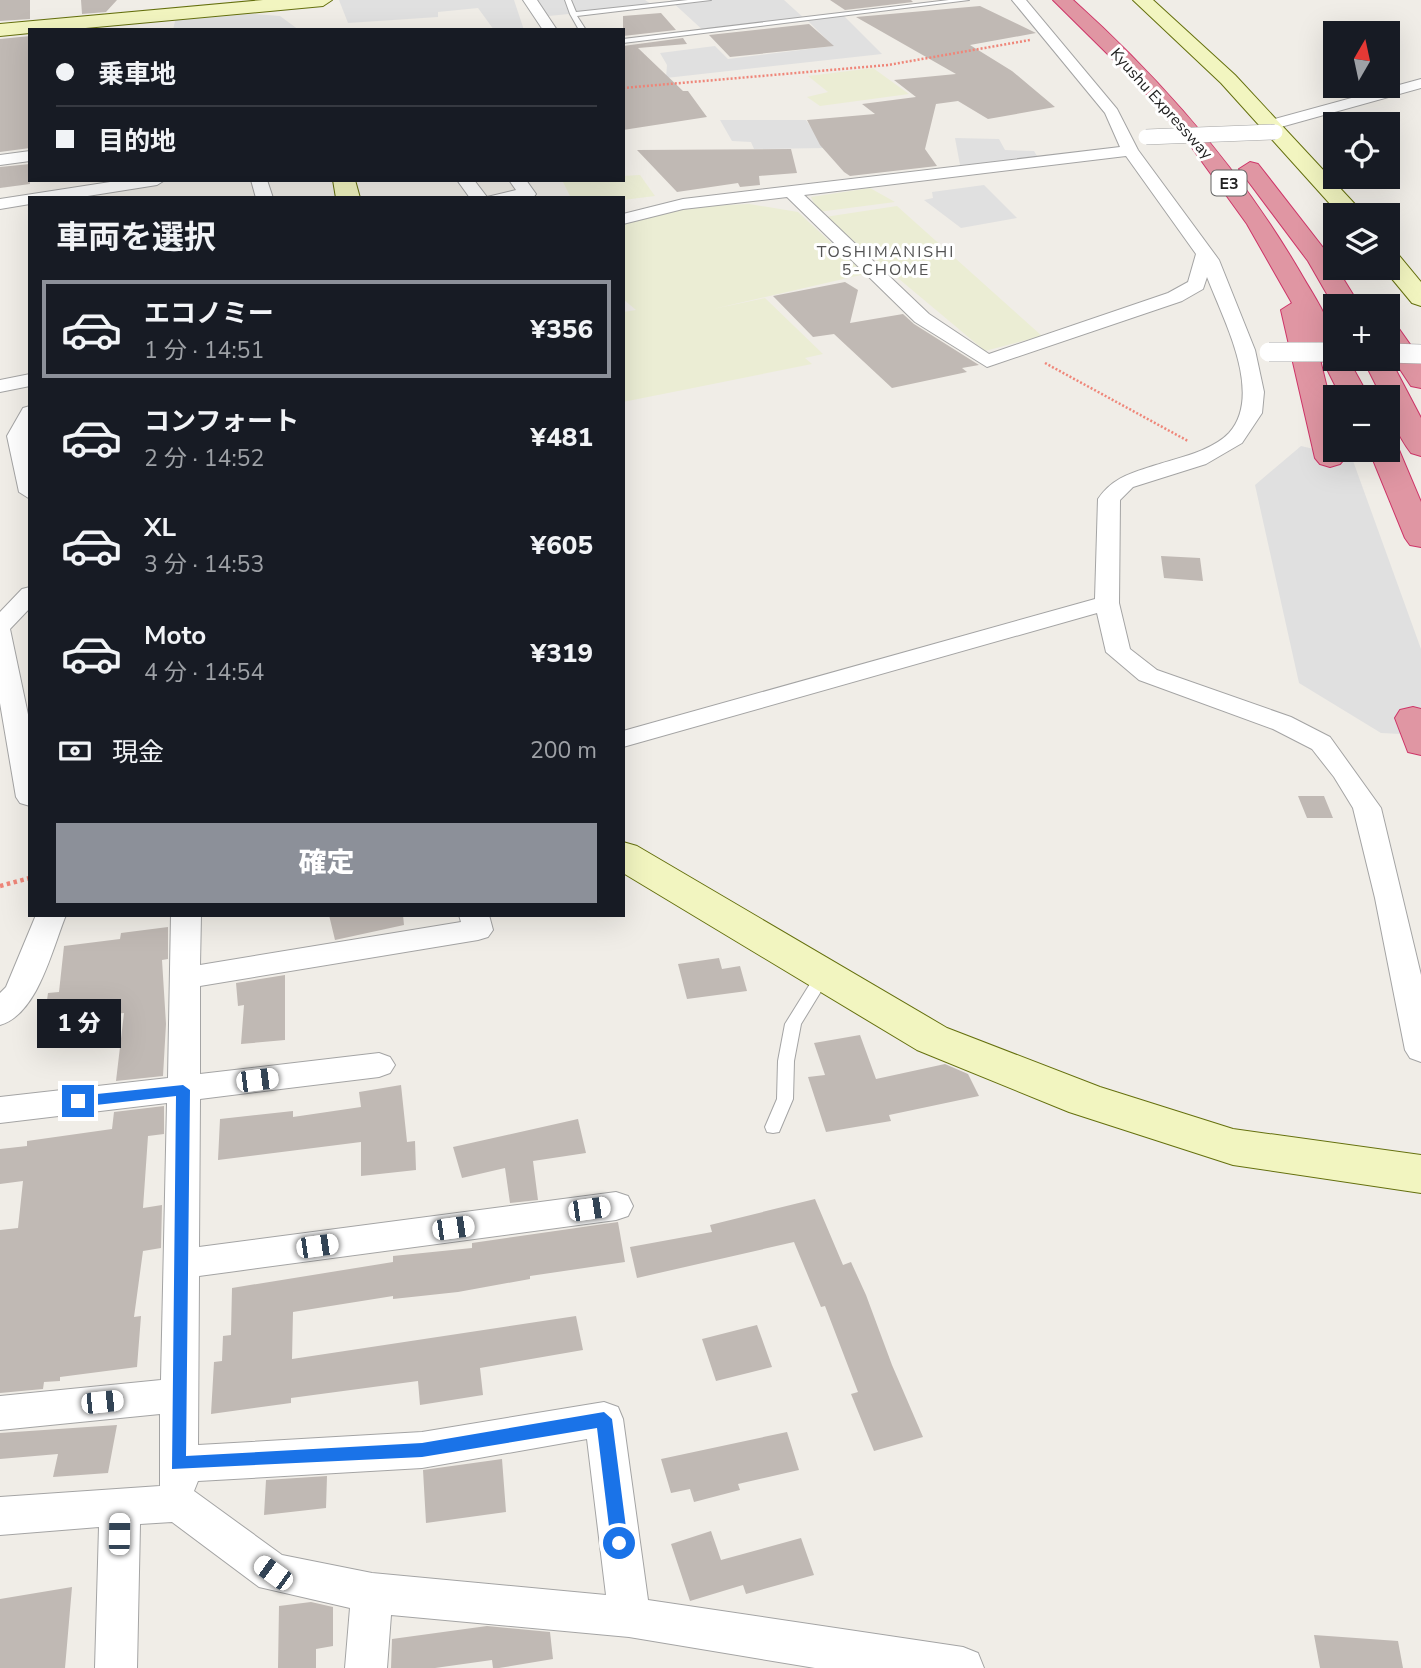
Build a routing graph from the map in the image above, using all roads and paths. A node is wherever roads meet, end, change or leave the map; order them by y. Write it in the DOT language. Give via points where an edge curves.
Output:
graph roads {
  1 [pos="530,0"];
  2 [pos="568,0"];
  3 [pos="708,0"];
  4 [pos="966,0"];
  5 [pos="1019,0"];
  6 [pos="1062,0"];
  7 [pos="1085,0"];
  8 [pos="1142,0"];
  9 [pos="314,5"];
  10 [pos="573,14"];
  11 [pos="549,28"];
  12 [pos="582,28"];
  13 [pos="0,30"];
  14 [pos="1048,37"];
  15 [pos="625,41"];
  16 [pos="1421,83"];
  17 [pos="625,88"];
  18 [pos="1400,89"];
  19 [pos="1371,98"];
  20 [pos="1396,98"];
  21 [pos="1409,102"];
  22 [pos="1273,129"];
  23 [pos="1126,145"];
  24 [pos="1233,148"];
  25 [pos="28,156"];
  26 [pos="0,160"];
  27 [pos="144,182"];
  28 [pos="467,182"];
  29 [pos="518,182"];
  30 [pos="792,192"];
  31 [pos="54,196"];
  32 [pos="477,196"];
  33 [pos="511,196"];
  34 [pos="28,200"];
  35 [pos="1342,203"];
  36 [pos="0,204"];
  37 [pos="625,219"];
  38 [pos="1323,244"];
  39 [pos="1205,254"];
  40 [pos="1283,269"];
  41 [pos="1400,273"];
  42 [pos="1339,294"];
  43 [pos="1421,298"];
  44 [pos="1400,349"];
  45 [pos="1020,350"];
  46 [pos="1245,351"];
  47 [pos="1323,352"];
  48 [pos="1400,353"];
  49 [pos="1421,354"];
  50 [pos="1383,371"];
  51 [pos="28,380"];
  52 [pos="1421,380"];
  53 [pos="1348,385"];
  54 [pos="0,386"];
  55 [pos="28,416"];
  56 [pos="1323,430"];
  57 [pos="1421,447"];
  58 [pos="1210,453"];
  59 [pos="1389,462"];
  60 [pos="28,483"];
  61 [pos="1421,538"];
  62 [pos="28,596"];
  63 [pos="1107,603"];
  64 [pos="0,626"];
  65 [pos="0,632"];
  66 [pos="625,737"];
  67 [pos="28,786"];
  68 [pos="625,856"];
  69 [pos="28,879"];
  70 [pos="0,886"];
  71 [pos="55,917"];
  72 [pos="186,917"];
  73 [pos="475,917"];
  74 [pos="823,975"];
  75 [pos="185,978"];
  76 [pos="0,1014"];
  77 [pos="1421,1050"];
  78 [pos="379,1065"];
  79 [pos="183,1090"];
  80 [pos="0,1110"];
  81 [pos="773,1127"];
  82 [pos="1421,1174"];
  83 [pos="616,1206"];
  84 [pos="181,1265"];
  85 [pos="179,1395"];
  86 [pos="0,1413"];
  87 [pos="178,1483"];
  88 [pos="120,1507"];
  89 [pos="0,1516"];
  90 [pos="372,1594"];
  91 [pos="629,1617"];
  92 [pos="116,1668"];
  93 [pos="366,1668"];
  94 [pos="963,1668"];
  1 -- 11 [label="street"];
  2 -- 10 [label="lane"];
  3 -- 10 [label="lane"];
  4 -- 15 [label="lane"];
  5 -- 14 [label="street"];
  6 -- 40 [label="highway, Kyushu Expressway / E3" via="1128,61 1205,149 1258,223"];
  7 -- 24 [label="highway, Kyushu Expressway / E3" via="1152,60"];
  8 -- 22 [label="street" via="1192,43"];
  9 -- 13 [label="street"];
  10 -- 12 [label="lane"];
  14 -- 17 [label="path" via="960,56"];
  14 -- 23 [label="street" via="1112,112"];
  16 -- 18 [label="street"];
  19 -- 22 [label="street"];
  20 -- 21 [label="street"];
  22 -- 23 [label="street, bridge" via="1146,137"];
  22 -- 35 [label="street"];
  23 -- 30 [label="street"];
  23 -- 39 [label="street"];
  24 -- 38 [label="highway"];
  24 -- 42 [label="highway, Kyushu Expressway / E3" via="1319,259"];
  25 -- 26 [label="street"];
  27 -- 31 [label="street"];
  28 -- 32 [label="street"];
  29 -- 33 [label="street" via="527,194"];
  30 -- 37 [label="street" via="684,204"];
  30 -- 45 [label="street" via="922,318 987,361"];
  34 -- 36 [label="street"];
  39 -- 45 [label="street" via="1196,285 1174,297"];
  39 -- 46 [label="street"];
  40 -- 53 [label="highway, Kyushu Expressway / E3"];
  40 -- 56 [label="highway"];
  41 -- 43 [label="street"];
  44 -- 52 [label="highway"];
  45 -- 58 [label="path"];
  46 -- 47 [label="street, bridge"];
  46 -- 58 [label="street" via="1254,392 1252,413 1235,439"];
  48 -- 49 [label="street, bridge"];
  50 -- 57 [label="highway"];
  51 -- 54 [label="street"];
  55 -- 60 [label="street" via="18,436"];
  58 -- 63 [label="street" via="1125,482 1109,499"];
  59 -- 61 [label="highway"];
  62 -- 64 [label="street"];
  63 -- 66 [label="street"];
  63 -- 77 [label="street" via="1118,652 1148,676 1282,723 1321,743 1344,772 1367,808"];
  65 -- 67 [label="street"];
  68 -- 74 [label="street"];
  69 -- 70 [label="path"];
  71 -- 76 [label="street" via="19,992"];
  72 -- 75 [label="street"];
  73 -- 75 [label="street" via="478,930"];
  74 -- 81 [label="lane" via="793,1024 785,1099"];
  74 -- 82 [label="street" via="932,1039 1085,1100 1233,1147"];
  75 -- 79 [label="street"];
  78 -- 79 [label="street"];
  79 -- 80 [label="street"];
  79 -- 84 [label="street"];
  83 -- 84 [label="street"];
  84 -- 85 [label="street"];
  85 -- 86 [label="street"];
  85 -- 87 [label="street"];
  87 -- 88 [label="street"];
  87 -- 90 [label="street" via="273,1573"];
  87 -- 91 [label="street" via="422,1450 604,1419"];
  88 -- 89 [label="street"];
  88 -- 92 [label="street"];
  90 -- 91 [label="street"];
  90 -- 93 [label="street"];
  91 -- 94 [label="street"];
}
